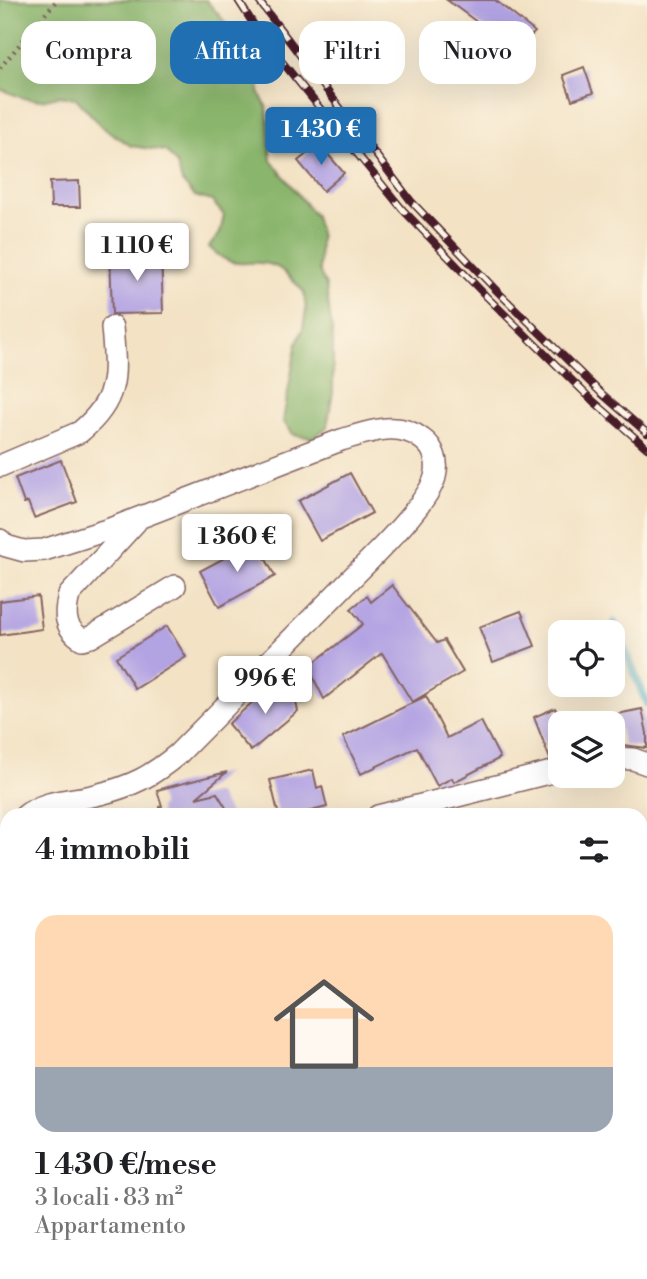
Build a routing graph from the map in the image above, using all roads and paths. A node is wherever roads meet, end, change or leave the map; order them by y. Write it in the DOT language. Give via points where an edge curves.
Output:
graph roads {
  1 [pos="58,0"];
  2 [pos="0,68"];
  3 [pos="112,327"];
  4 [pos="0,466"];
  5 [pos="140,517"];
  6 [pos="0,540"];
  7 [pos="175,586"];
  8 [pos="625,759"];
  9 [pos="647,764"];
  10 [pos="548,773"];
  11 [pos="34,808"];
  12 [pos="410,808"];
  1 -- 2 [label="path"];
  3 -- 4 [label="street" via="113,389 92,423"];
  5 -- 6 [label="street" via="44,550 24,551"];
  5 -- 7 [label="street" via="69,595 67,624 82,639 91,637"];
  5 -- 11 [label="street" via="376,429 416,434 436,457 428,492 391,538 178,754 140,782"];
  8 -- 9 [label="street"];
  10 -- 12 [label="street"];
}
